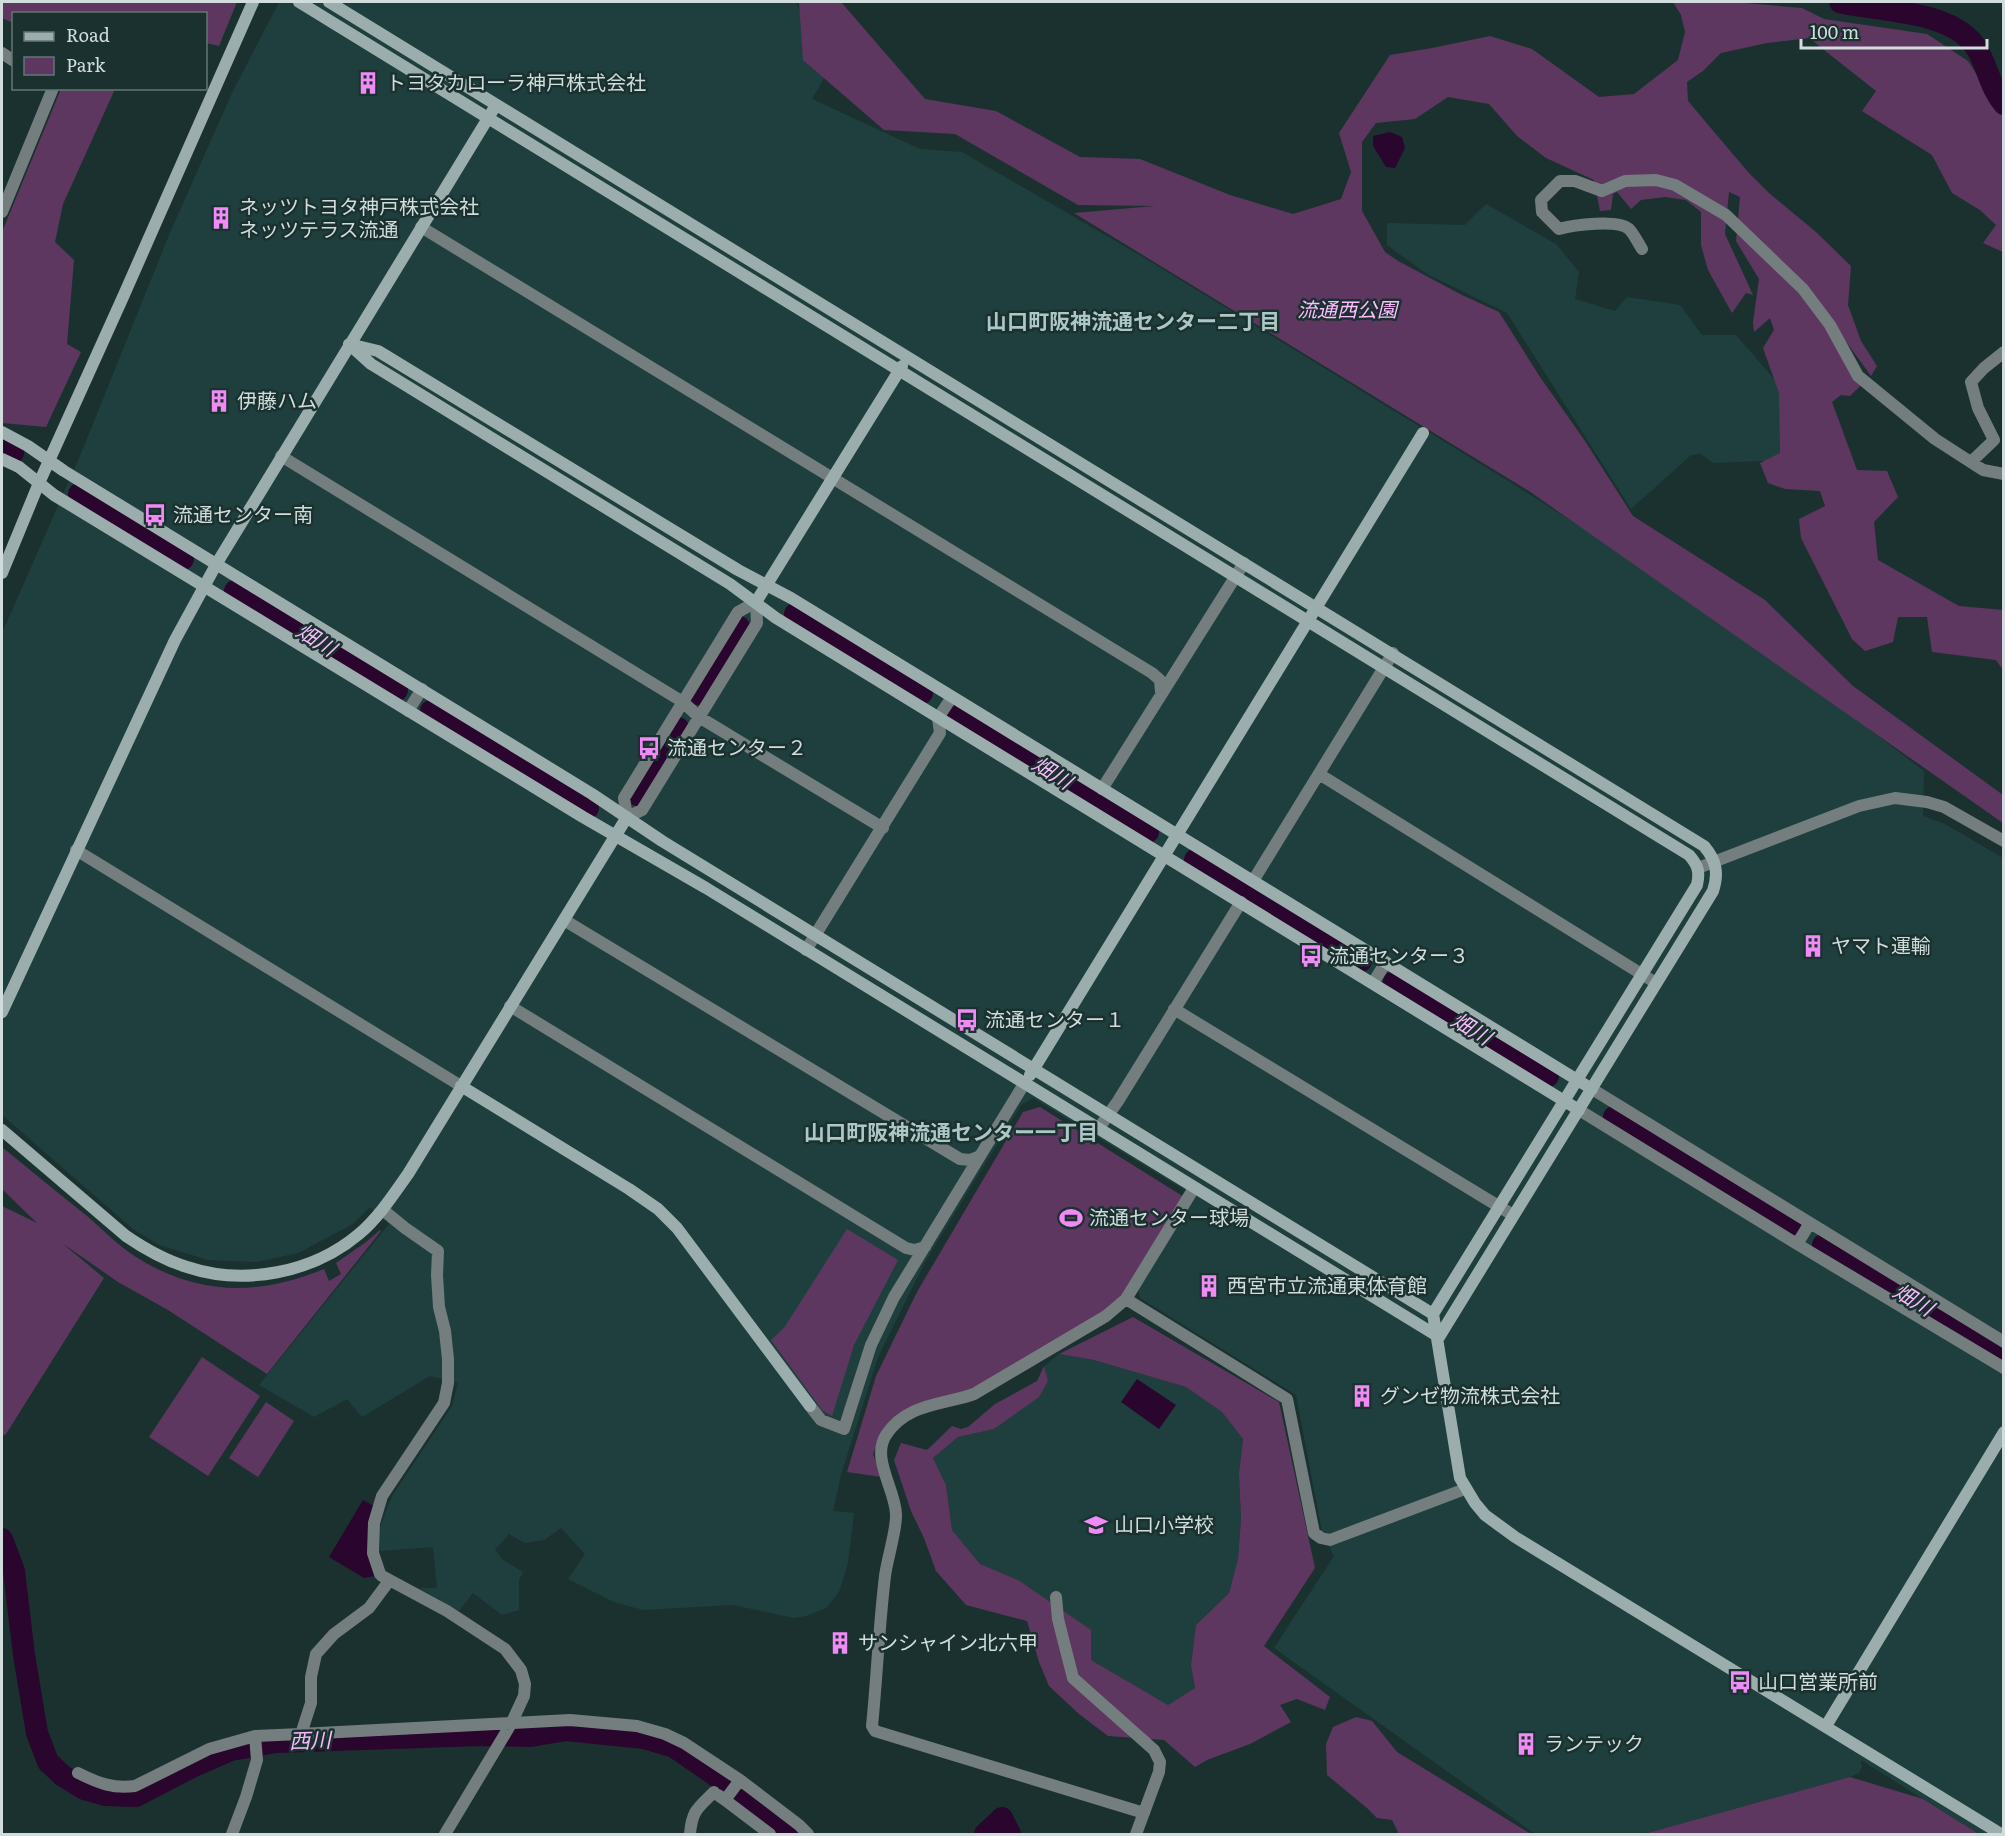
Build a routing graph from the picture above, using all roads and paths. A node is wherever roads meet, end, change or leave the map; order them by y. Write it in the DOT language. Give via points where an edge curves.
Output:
graph roads {
  1 [pos="253,2"];
  2 [pos="299,2"];
  3 [pos="328,2"];
  4 [pos="52,90"];
  5 [pos="496,105"];
  6 [pos="488,117"];
  7 [pos="2,212"];
  8 [pos="421,227"];
  9 [pos="1642,249"];
  10 [pos="349,344"];
  11 [pos="2004,352"];
  12 [pos="908,357"];
  13 [pos="899,370"];
  14 [pos="496,423"];
  15 [pos="2,432"];
  16 [pos="1423,433"];
  17 [pos="488,435"];
  18 [pos="281,456"];
  19 [pos="2,459"];
  20 [pos="50,461"];
  21 [pos="1972,461"];
  22 [pos="2004,474"];
  23 [pos="833,477"];
  24 [pos="39,483"];
  25 [pos="625,502"];
  26 [pos="616,515"];
  27 [pos="217,563"];
  28 [pos="1244,563"];
  29 [pos="2,573"];
  30 [pos="1235,576"];
  31 [pos="204,585"];
  32 [pos="767,585"];
  33 [pos="756,602"];
  34 [pos="1316,606"];
  35 [pos="1307,620"];
  36 [pos="1393,653"];
  37 [pos="1384,667"];
  38 [pos="422,689"];
  39 [pos="1161,692"];
  40 [pos="952,697"];
  41 [pos="683,702"];
  42 [pos="408,711"];
  43 [pos="699,717"];
  44 [pos="939,718"];
  45 [pos="1319,774"];
  46 [pos="1102,789"];
  47 [pos="627,817"];
  48 [pos="883,828"];
  49 [pos="615,835"];
  50 [pos="1177,835"];
  51 [pos="2004,841"];
  52 [pos="76,850"];
  53 [pos="1165,856"];
  54 [pos="1714,861"];
  55 [pos="1698,868"];
  56 [pos="1252,881"];
  57 [pos="1241,902"];
  58 [pos="564,920"];
  59 [pos="815,936"];
  60 [pos="806,950"];
  61 [pos="1386,962"];
  62 [pos="1642,973"];
  63 [pos="1373,983"];
  64 [pos="1656,983"];
  65 [pos="510,1006"];
  66 [pos="1174,1009"];
  67 [pos="2,1012"];
  68 [pos="1033,1070"];
  69 [pos="1577,1079"];
  70 [pos="1024,1084"];
  71 [pos="461,1086"];
  72 [pos="1592,1089"];
  73 [pos="1563,1100"];
  74 [pos="1579,1110"];
  75 [pos="1108,1115"];
  76 [pos="1099,1128"];
  77 [pos="2,1130"];
  78 [pos="980,1156"];
  79 [pos="1194,1188"];
  80 [pos="1499,1207"];
  81 [pos="382,1210"];
  82 [pos="1513,1215"];
  83 [pos="1810,1223"];
  84 [pos="1797,1244"];
  85 [pos="925,1247"];
  86 [pos="1126,1299"];
  87 [pos="1433,1314"];
  88 [pos="1439,1337"];
  89 [pos="2004,1342"];
  90 [pos="2004,1368"];
  91 [pos="2004,1432"];
  92 [pos="1465,1488"];
  93 [pos="389,1581"];
  94 [pos="1056,1596"];
  95 [pos="509,1726"];
  96 [pos="1826,1726"];
  97 [pos="301,1734"];
  98 [pos="255,1736"];
  99 [pos="78,1773"];
  100 [pos="739,1782"];
  101 [pos="726,1798"];
  102 [pos="1144,1813"];
  103 [pos="231,1834"];
  104 [pos="445,1834"];
  105 [pos="690,1834"];
  106 [pos="770,1834"];
  107 [pos="808,1834"];
  108 [pos="1136,1834"];
  109 [pos="2001,1834"];
  1 -- 20 [label="street"];
  2 -- 6 [label="street"];
  3 -- 5 [label="street"];
  4 -- 7 [label="street"];
  5 -- 6 [label="street"];
  5 -- 12 [label="street"];
  6 -- 8 [label="street"];
  6 -- 13 [label="street"];
  8 -- 10 [label="street"];
  8 -- 23 [label="street"];
  9 -- 21 [label="street" via="1629,228 1617,223 1559,228 1542,212 1541,200 1560,181 1575,181 1602,191 1625,181 1656,180 1675,185 1726,215 1803,289 1830,325 1858,376 1935,439"];
  10 -- 14 [label="street" via="378,351"];
  10 -- 17 [label="street" via="370,364"];
  10 -- 18 [label="street"];
  11 -- 21 [label="street" via="1971,382 1994,441"];
  12 -- 13 [label="street"];
  12 -- 28 [label="street"];
  13 -- 23 [label="street"];
  13 -- 30 [label="street"];
  14 -- 17 [label="street"];
  14 -- 25 [label="street"];
  15 -- 20 [label="street"];
  16 -- 34 [label="street"];
  17 -- 26 [label="street"];
  18 -- 27 [label="street"];
  18 -- 41 [label="street"];
  19 -- 24 [label="street"];
  20 -- 24 [label="street"];
  20 -- 27 [label="street"];
  21 -- 22 [label="street" via="1983,470"];
  23 -- 32 [label="street"];
  23 -- 39 [label="street" via="1152,673 1160,680"];
  24 -- 29 [label="street"];
  24 -- 31 [label="street"];
  25 -- 26 [label="street"];
  25 -- 32 [label="street"];
  26 -- 33 [label="street"];
  27 -- 31 [label="street"];
  27 -- 38 [label="street"];
  28 -- 30 [label="street"];
  28 -- 34 [label="street"];
  30 -- 35 [label="street"];
  30 -- 39 [label="street"];
  31 -- 42 [label="street"];
  31 -- 52 [label="street"];
  32 -- 33 [label="street"];
  32 -- 40 [label="street"];
  33 -- 41 [label="street" via="738,612"];
  33 -- 43 [label="street" via="757,623"];
  33 -- 44 [label="street"];
  34 -- 35 [label="street"];
  34 -- 36 [label="street"];
  35 -- 37 [label="street"];
  35 -- 50 [label="street"];
  36 -- 37 [label="street"];
  36 -- 54 [label="street" via="1696,840"];
  37 -- 45 [label="street"];
  37 -- 55 [label="street" via="1689,855"];
  38 -- 42 [label="street"];
  38 -- 47 [label="street"];
  39 -- 46 [label="street"];
  40 -- 44 [label="street"];
  40 -- 46 [label="street"];
  41 -- 43 [label="street"];
  41 -- 47 [label="street" via="624,798"];
  42 -- 49 [label="street"];
  43 -- 47 [label="street" via="642,810"];
  43 -- 48 [label="street"];
  44 -- 48 [label="street" via="940,734"];
  44 -- 53 [label="street"];
  45 -- 56 [label="street"];
  45 -- 62 [label="street"];
  46 -- 50 [label="street"];
  47 -- 49 [label="street"];
  47 -- 59 [label="street"];
  48 -- 59 [label="street"];
  49 -- 58 [label="street"];
  49 -- 60 [label="street"];
  50 -- 53 [label="street"];
  50 -- 56 [label="street"];
  51 -- 54 [label="street" via="1944,807 1895,798 1859,807"];
  52 -- 67 [label="street"];
  52 -- 71 [label="street"];
  53 -- 57 [label="street"];
  53 -- 68 [label="street"];
  54 -- 55 [label="street"];
  54 -- 64 [label="street" via="1713,891"];
  55 -- 62 [label="street" via="1697,885"];
  56 -- 61 [label="street"];
  57 -- 63 [label="street"];
  57 -- 66 [label="street"];
  58 -- 65 [label="street"];
  58 -- 78 [label="street" via="960,1160"];
  59 -- 60 [label="street"];
  59 -- 68 [label="street"];
  60 -- 70 [label="street"];
  61 -- 63 [label="street"];
  61 -- 69 [label="street"];
  62 -- 64 [label="street"];
  62 -- 69 [label="street"];
  63 -- 73 [label="street"];
  64 -- 72 [label="street"];
  65 -- 71 [label="street"];
  65 -- 85 [label="street" via="906,1248"];
  66 -- 75 [label="street"];
  66 -- 80 [label="street"];
  68 -- 70 [label="street"];
  68 -- 75 [label="street"];
  69 -- 72 [label="street"];
  69 -- 73 [label="street"];
  70 -- 76 [label="street"];
  70 -- 78 [label="street"];
  71 -- 81 [label="street"];
  71 -- 85 [label="street" via="658,1209 677,1228 821,1420 843,1429 871,1345 894,1297"];
  72 -- 74 [label="street"];
  72 -- 83 [label="street"];
  73 -- 74 [label="street"];
  73 -- 80 [label="street"];
  74 -- 82 [label="street"];
  74 -- 84 [label="street"];
  75 -- 76 [label="street"];
  75 -- 87 [label="street"];
  76 -- 79 [label="street"];
  77 -- 81 [label="street" via="126,1236 167,1260 210,1273 282,1272 324,1257 360,1233"];
  78 -- 85 [label="street"];
  79 -- 86 [label="street"];
  79 -- 88 [label="street"];
  80 -- 82 [label="street"];
  80 -- 87 [label="street"];
  81 -- 93 [label="street" via="438,1251 439,1307 448,1359 444,1403 382,1496 377,1514 373,1553 380,1574"];
  82 -- 88 [label="street"];
  83 -- 84 [label="street"];
  83 -- 89 [label="street"];
  84 -- 90 [label="street"];
  86 -- 92 [label="street" via="1287,1399 1314,1533 1321,1538 1330,1540"];
  86 -- 102 [label="street" via="1106,1316 974,1394 922,1407 908,1414 886,1435 881,1449 897,1515 878,1628 872,1726 875,1731"];
  87 -- 88 [label="street"];
  88 -- 92 [label="street" via="1457,1466"];
  91 -- 96 [label="street"];
  92 -- 96 [label="street" via="1485,1515 1515,1537"];
  93 -- 95 [label="street" via="447,1611 504,1649 521,1670 525,1684 524,1696"];
  93 -- 97 [label="street" via="369,1608 334,1634 316,1654 310,1677 311,1703"];
  94 -- 102 [label="street" via="1073,1678 1154,1750 1160,1762"];
  95 -- 97 [label="street"];
  95 -- 100 [label="street" via="570,1720 637,1726 684,1743"];
  95 -- 104 [label="street"];
  96 -- 109 [label="street"];
  97 -- 98 [label="street"];
  98 -- 99 [label="street" via="209,1749 135,1786 103,1785"];
  98 -- 103 [label="street" via="257,1761"];
  100 -- 101 [label="street"];
  100 -- 107 [label="street"];
  101 -- 105 [label="street" via="711,1790 691,1819"];
  101 -- 106 [label="street"];
  102 -- 108 [label="street"];
}
